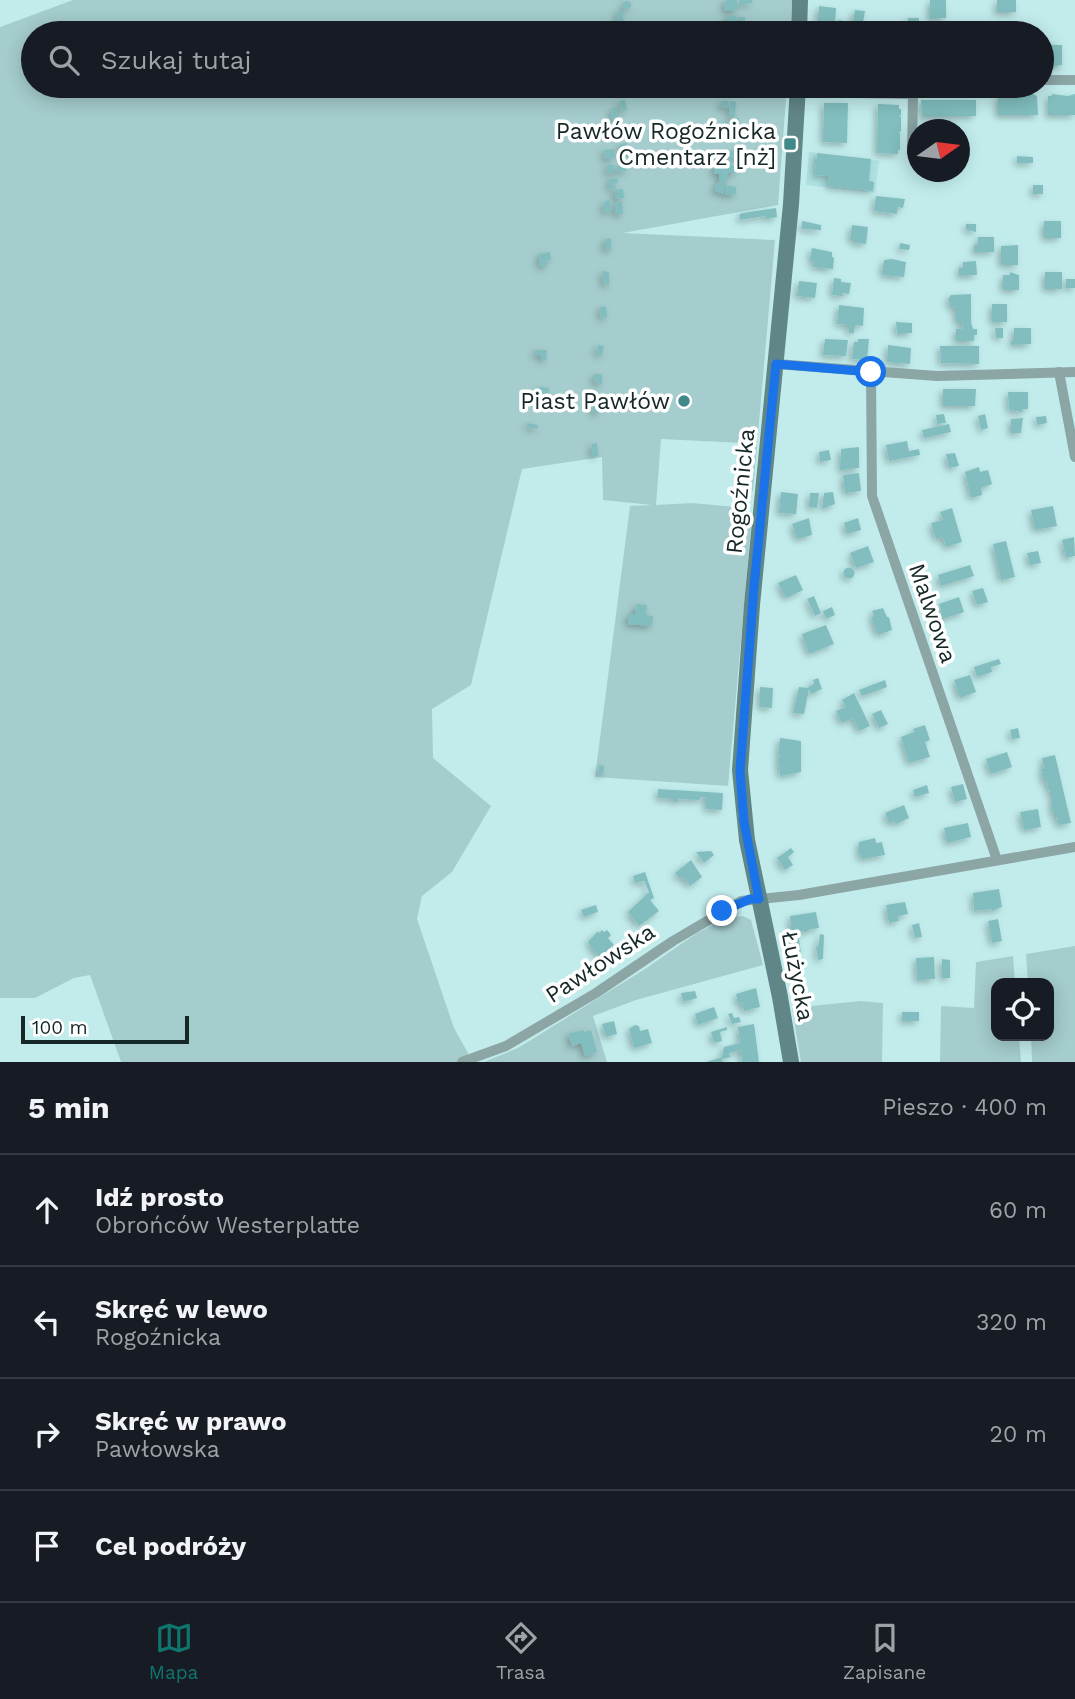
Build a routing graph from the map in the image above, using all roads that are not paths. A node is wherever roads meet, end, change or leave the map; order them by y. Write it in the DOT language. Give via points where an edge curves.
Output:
graph roads {
  1 [pos="800,0"];
  2 [pos="799,21"];
  3 [pos="1054,80"];
  4 [pos="1075,80"];
  5 [pos="797,98"];
  6 [pos="914,98"];
  7 [pos="913,119"];
  8 [pos="776,364"];
  9 [pos="871,372"];
  10 [pos="1059,372"];
  11 [pos="1075,372"];
  12 [pos="1075,457"];
  13 [pos="1075,847"];
  14 [pos="997,860"];
  15 [pos="759,899"];
  16 [pos="463,1062"];
  17 [pos="791,1062"];
  1 -- 2 [label="street"];
  3 -- 4 [label="street"];
  5 -- 8 [label="street, Rogoźnicka"];
  6 -- 7 [label="street"];
  8 -- 9 [label="street"];
  8 -- 15 [label="street, Rogoźnicka" via="740,771 744,822"];
  9 -- 10 [label="street" via="937,376"];
  9 -- 14 [label="street, Malwowa" via="872,496"];
  10 -- 11 [label="street"];
  10 -- 12 [label="street"];
  13 -- 14 [label="street, Pawłowska"];
  14 -- 15 [label="street, Pawłowska"];
  15 -- 16 [label="street, Pawłowska" via="722,911 529,1033"];
  15 -- 17 [label="street, Łużycka"];
}
